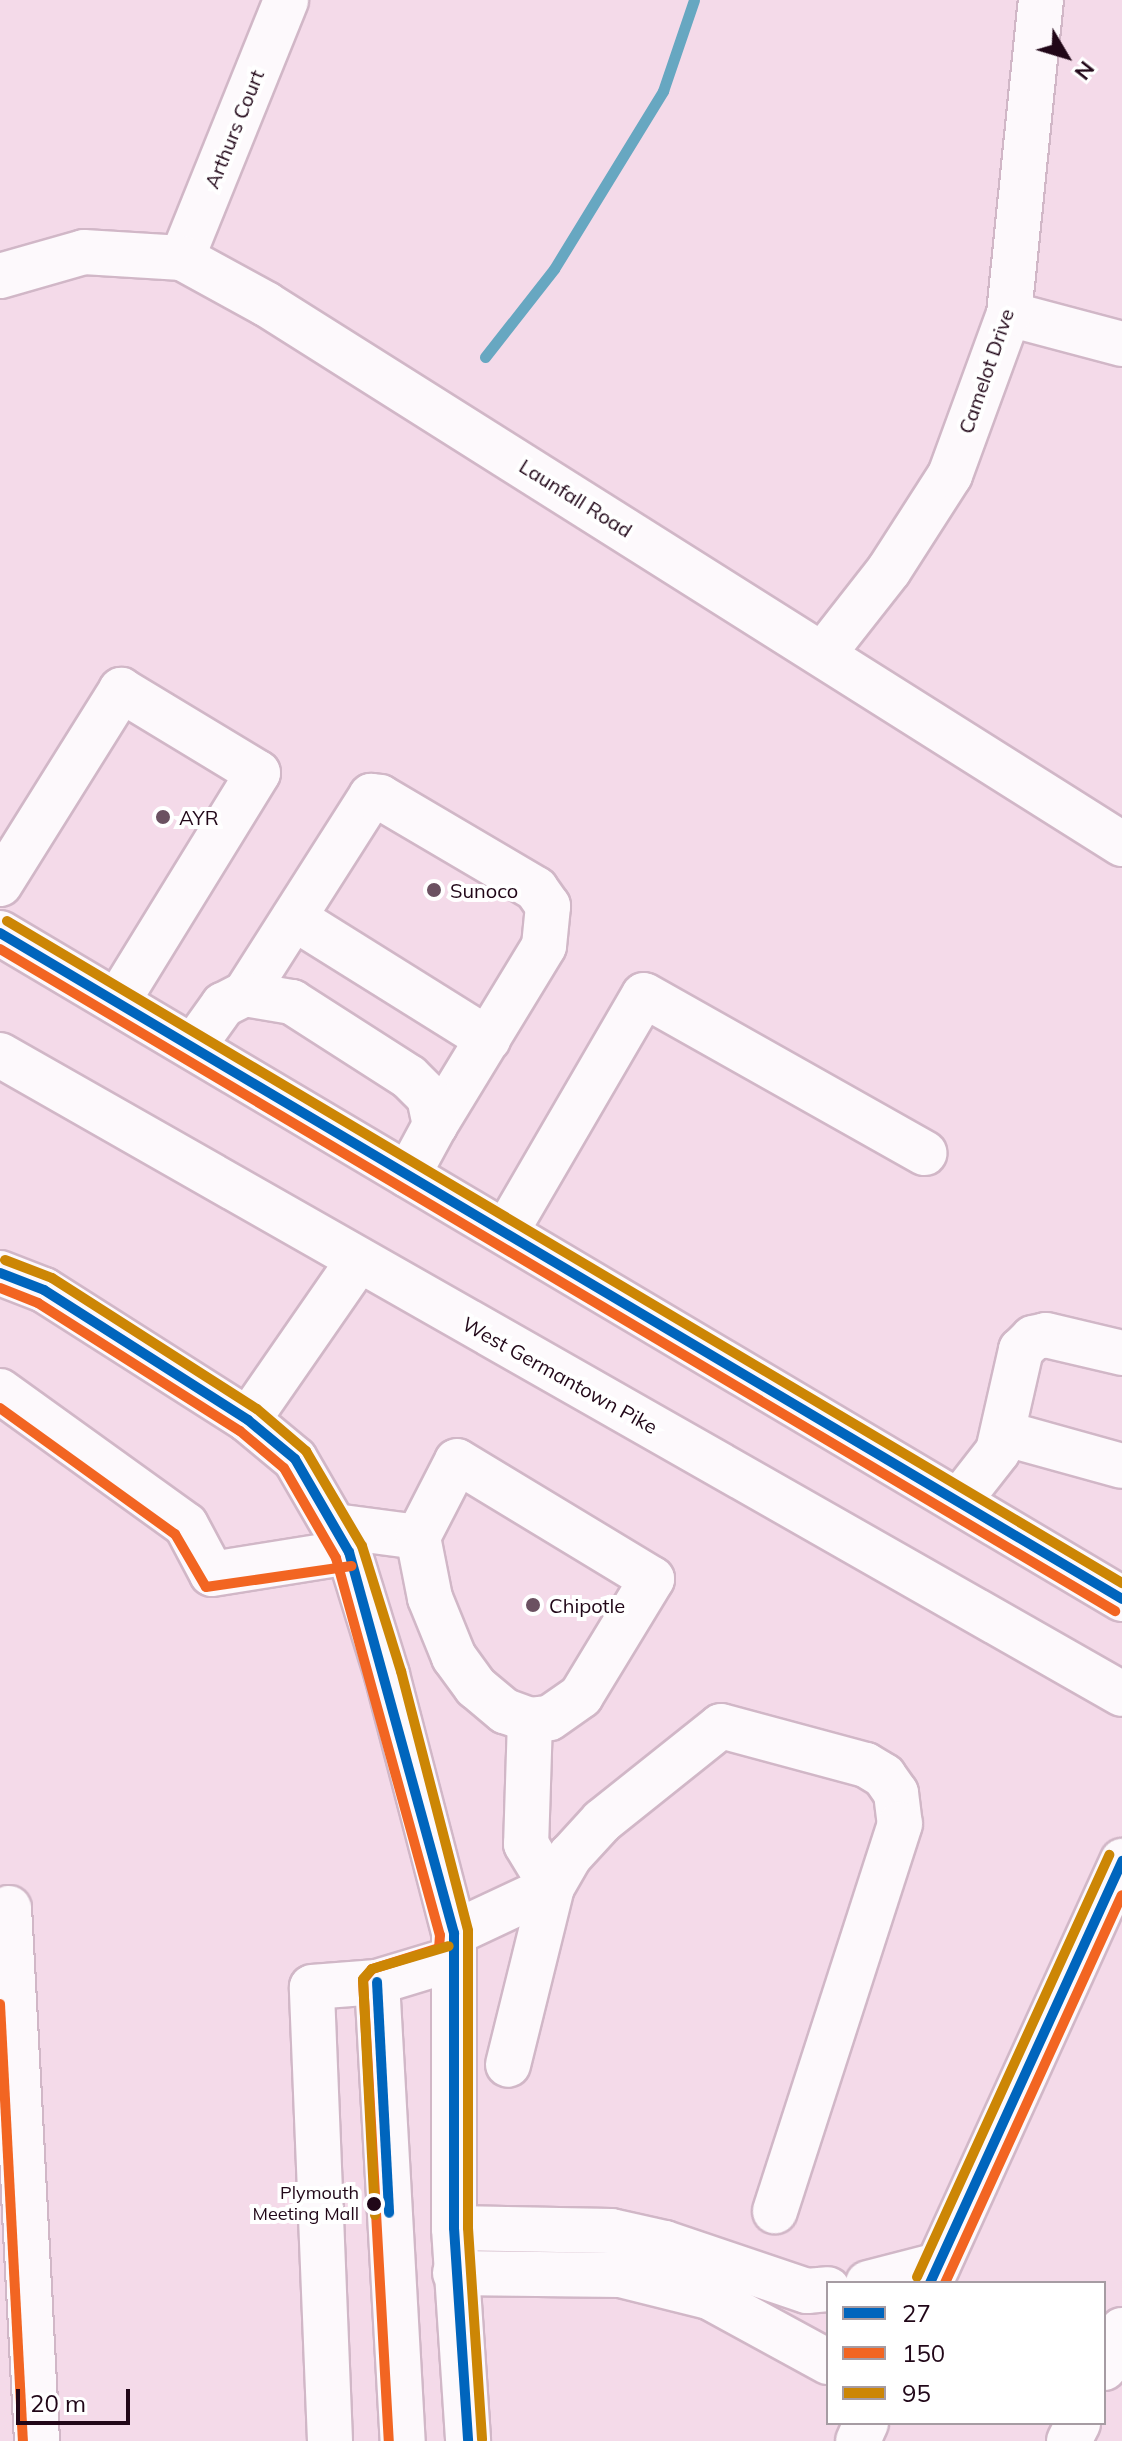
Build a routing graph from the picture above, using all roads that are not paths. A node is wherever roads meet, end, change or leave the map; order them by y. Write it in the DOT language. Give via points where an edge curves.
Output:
graph roads {
  1 [pos="286,0"];
  2 [pos="1041,0"];
  3 [pos="182,258"];
  4 [pos="0,276"];
  5 [pos="1009,314"];
  6 [pos="1122,344"];
  7 [pos="824,653"];
  8 [pos="1122,844"];
  9 [pos="0,884"];
  10 [pos="294,918"];
  11 [pos="0,933"];
  12 [pos="245,994"];
  13 [pos="117,1002"];
  14 [pos="488,1039"];
  15 [pos="193,1047"];
  16 [pos="0,1055"];
  17 [pos="435,1125"];
  18 [pos="924,1153"];
  19 [pos="408,1175"];
  20 [pos="506,1232"];
  21 [pos="358,1261"];
  22 [pos="0,1273"];
  23 [pos="1122,1353"];
  24 [pos="0,1391"];
  25 [pos="248,1420"];
  26 [pos="1003,1433"];
  27 [pos="1122,1466"];
  28 [pos="959,1501"];
  29 [pos="418,1537"];
  30 [pos="342,1539"];
  31 [pos="1122,1599"];
  32 [pos="1122,1694"];
  33 [pos="530,1720"];
  34 [pos="1122,1861"];
  35 [pos="552,1887"];
  36 [pos="9,1908"];
  37 [pos="454,1946"];
  38 [pos="377,1982"];
  39 [pos="508,2065"];
  40 [pos="775,2211"];
  41 [pos="454,2228"];
  42 [pos="455,2273"];
  43 [pos="934,2274"];
  44 [pos="883,2281"];
  45 [pos="826,2289"];
  46 [pos="1122,2330"];
  47 [pos="826,2361"];
  48 [pos="1106,2364"];
  49 [pos="37,2441"];
  50 [pos="330,2441"];
  51 [pos="403,2441"];
  52 [pos="468,2441"];
  1 -- 3 [label="street, Arthurs Court"];
  2 -- 5 [label="street, Camelot Drive"];
  3 -- 4 [label="street, Launfall Road" via="84,252"];
  3 -- 7 [label="street, Launfall Road" via="280,312"];
  5 -- 6 [label="street"];
  5 -- 7 [label="street, Camelot Drive" via="950,475 889,570"];
  7 -- 8 [label="street, Launfall Road"];
  9 -- 13 [label="street" via="121,690 258,773"];
  10 -- 12 [label="street"];
  10 -- 14 [label="street"];
  10 -- 14 [label="street" via="371,796 536,889 548,906 544,946"];
  11 -- 13 [label="street"];
  12 -- 15 [label="street" via="223,1005"];
  12 -- 17 [label="street" via="292,1002 409,1077 429,1097"];
  13 -- 15 [label="street"];
  14 -- 17 [label="street"];
  15 -- 19 [label="street"];
  16 -- 21 [label="street, West Germantown Pike"];
  17 -- 19 [label="street"];
  18 -- 20 [label="street" via="644,995"];
  19 -- 20 [label="street"];
  20 -- 28 [label="street"];
  21 -- 25 [label="street"];
  21 -- 32 [label="street, West Germantown Pike"];
  22 -- 25 [label="street" via="44,1290"];
  23 -- 26 [label="street" via="1046,1335 1033,1338 1021,1350"];
  24 -- 30 [label="street" via="186,1525 212,1574"];
  25 -- 30 [label="street" via="295,1459"];
  26 -- 27 [label="street"];
  26 -- 28 [label="street" via="998,1451"];
  28 -- 31 [label="street"];
  29 -- 30 [label="street"];
  29 -- 33 [label="street" via="430,1598 454,1657 476,1687 505,1711"];
  29 -- 33 [label="street" via="457,1461 652,1579 581,1696 549,1718"];
  30 -- 37 [label="street" via="387,1675"];
  33 -- 35 [label="street" via="526,1844"];
  34 -- 43 [label="street"];
  35 -- 37 [label="street"];
  35 -- 39 [label="street"];
  35 -- 40 [label="street" via="570,1856 602,1821 721,1726 866,1765 884,1776 896,1793 900,1824"];
  36 -- 49 [label="street"];
  37 -- 38 [label="street"];
  37 -- 41 [label="street"];
  38 -- 50 [label="street" via="312,1987"];
  38 -- 51 [label="street"];
  41 -- 42 [label="street"];
  41 -- 45 [label="street" via="611,2231 665,2243 807,2291"];
  42 -- 47 [label="street" via="620,2275 709,2297"];
  42 -- 52 [label="street"];
  43 -- 44 [label="street"];
  46 -- 48 [label="street"];
}
